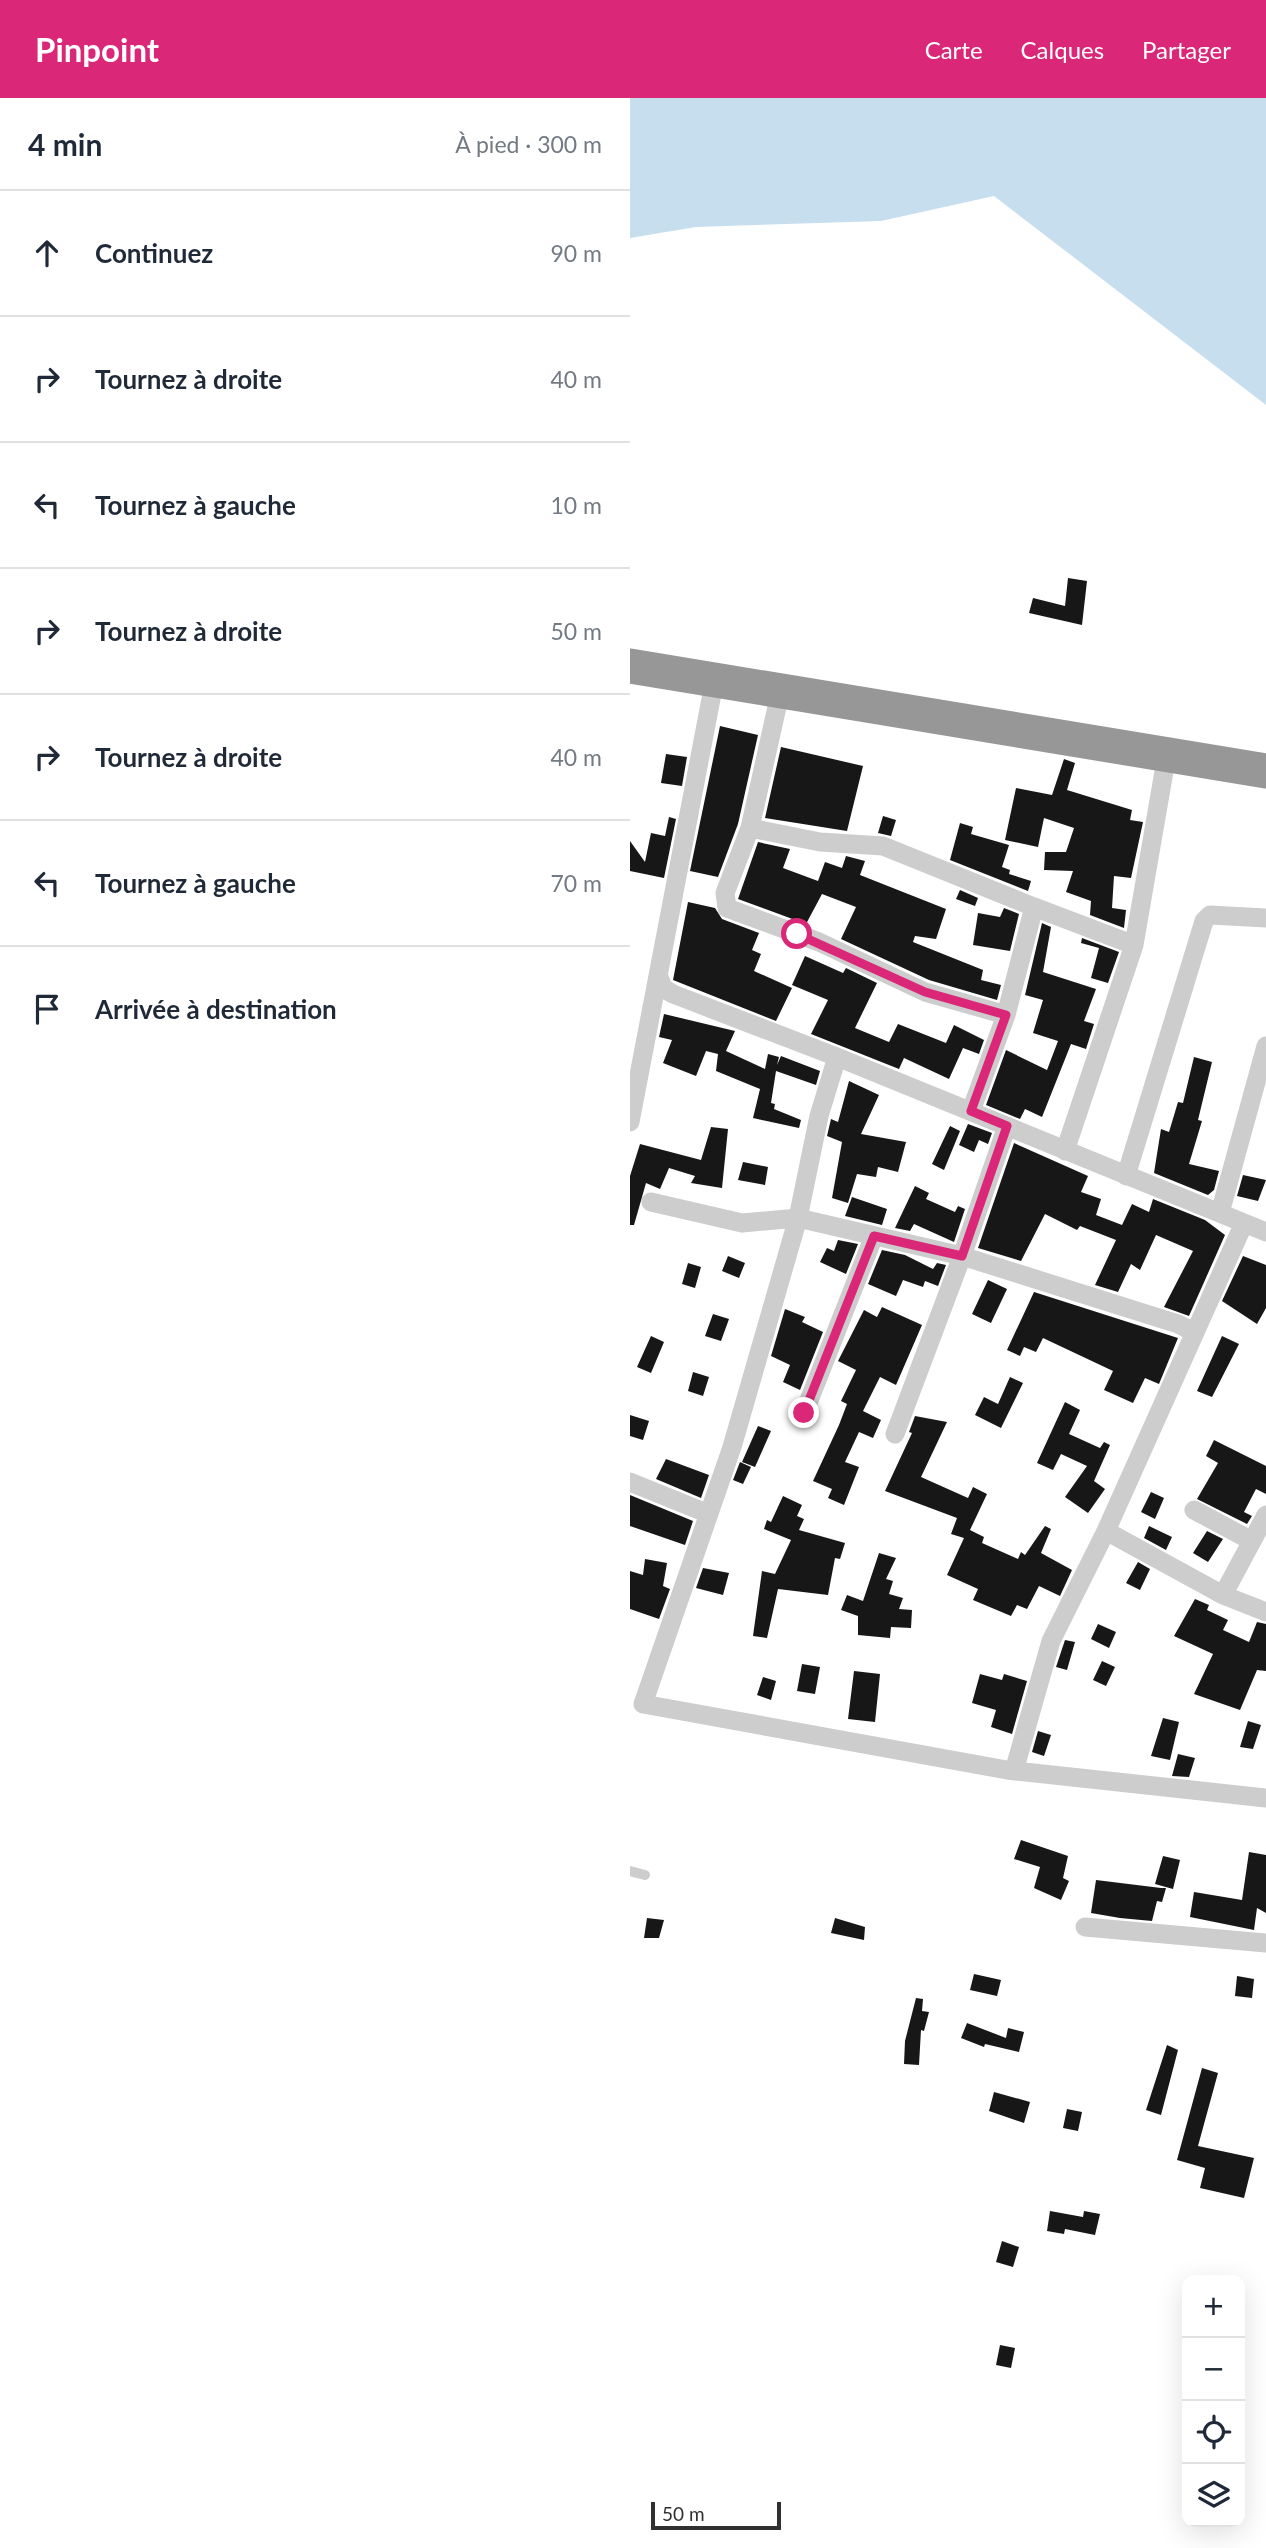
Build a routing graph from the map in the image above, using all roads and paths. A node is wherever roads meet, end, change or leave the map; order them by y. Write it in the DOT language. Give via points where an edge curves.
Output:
graph roads {
  1 [pos="630,666"];
  2 [pos="715,678"];
  3 [pos="781,690"];
  4 [pos="1167,754"];
  5 [pos="1266,771"];
  6 [pos="750,828"];
  7 [pos="1034,908"];
  8 [pos="1266,918"];
  9 [pos="1134,945"];
  10 [pos="659,977"];
  11 [pos="1006,1015"];
  12 [pos="1266,1046"];
  13 [pos="837,1057"];
  14 [pos="1261,1089"];
  15 [pos="971,1111"];
  16 [pos="630,1122"];
  17 [pos="1007,1126"];
  18 [pos="1065,1151"];
  19 [pos="1126,1176"];
  20 [pos="651,1202"];
  21 [pos="1220,1213"];
  22 [pos="798,1218"];
  23 [pos="1244,1223"];
  24 [pos="1266,1231"];
  25 [pos="874,1236"];
  26 [pos="962,1256"];
  27 [pos="1194,1332"];
  28 [pos="804,1413"];
  29 [pos="895,1434"];
  30 [pos="630,1482"];
  31 [pos="1194,1510"];
  32 [pos="709,1514"];
  33 [pos="1266,1516"];
  34 [pos="1105,1531"];
  35 [pos="1252,1541"];
  36 [pos="1223,1595"];
  37 [pos="1266,1612"];
  38 [pos="1014,1770"];
  39 [pos="1266,1798"];
  40 [pos="630,1871"];
  41 [pos="645,1875"];
  42 [pos="1085,1927"];
  43 [pos="1266,1943"];
  1 -- 2 [label="highway"];
  2 -- 3 [label="highway"];
  2 -- 10 [label="street"];
  3 -- 4 [label="highway"];
  3 -- 6 [label="street"];
  4 -- 5 [label="highway"];
  4 -- 9 [label="street"];
  6 -- 7 [label="street" via="820,842 883,846"];
  6 -- 11 [label="street" via="725,893 727,908 819,942 925,992"];
  7 -- 9 [label="street"];
  7 -- 11 [label="street"];
  8 -- 19 [label="street" via="1218,914 1204,921"];
  9 -- 18 [label="street"];
  10 -- 13 [label="street" via="663,988 673,994"];
  10 -- 16 [label="street"];
  11 -- 15 [label="street"];
  12 -- 14 [label="street"];
  13 -- 15 [label="street"];
  13 -- 22 [label="street" via="819,1116"];
  14 -- 21 [label="street"];
  15 -- 17 [label="street"];
  17 -- 18 [label="street"];
  17 -- 26 [label="street"];
  18 -- 19 [label="street"];
  19 -- 21 [label="street"];
  20 -- 22 [label="street" via="742,1223"];
  21 -- 23 [label="street"];
  22 -- 25 [label="street"];
  22 -- 32 [label="street"];
  23 -- 24 [label="street"];
  23 -- 27 [label="street"];
  25 -- 26 [label="street"];
  25 -- 28 [label="street"];
  26 -- 27 [label="street"];
  26 -- 29 [label="street"];
  27 -- 34 [label="street"];
  30 -- 32 [label="street"];
  31 -- 35 [label="street"];
  32 -- 38 [label="street" via="643,1704"];
  33 -- 35 [label="street"];
  34 -- 36 [label="street"];
  34 -- 38 [label="street" via="1051,1641"];
  35 -- 36 [label="street"];
  36 -- 37 [label="street"];
  38 -- 39 [label="street"];
  40 -- 41 [label="lane"];
  42 -- 43 [label="street"];
}
